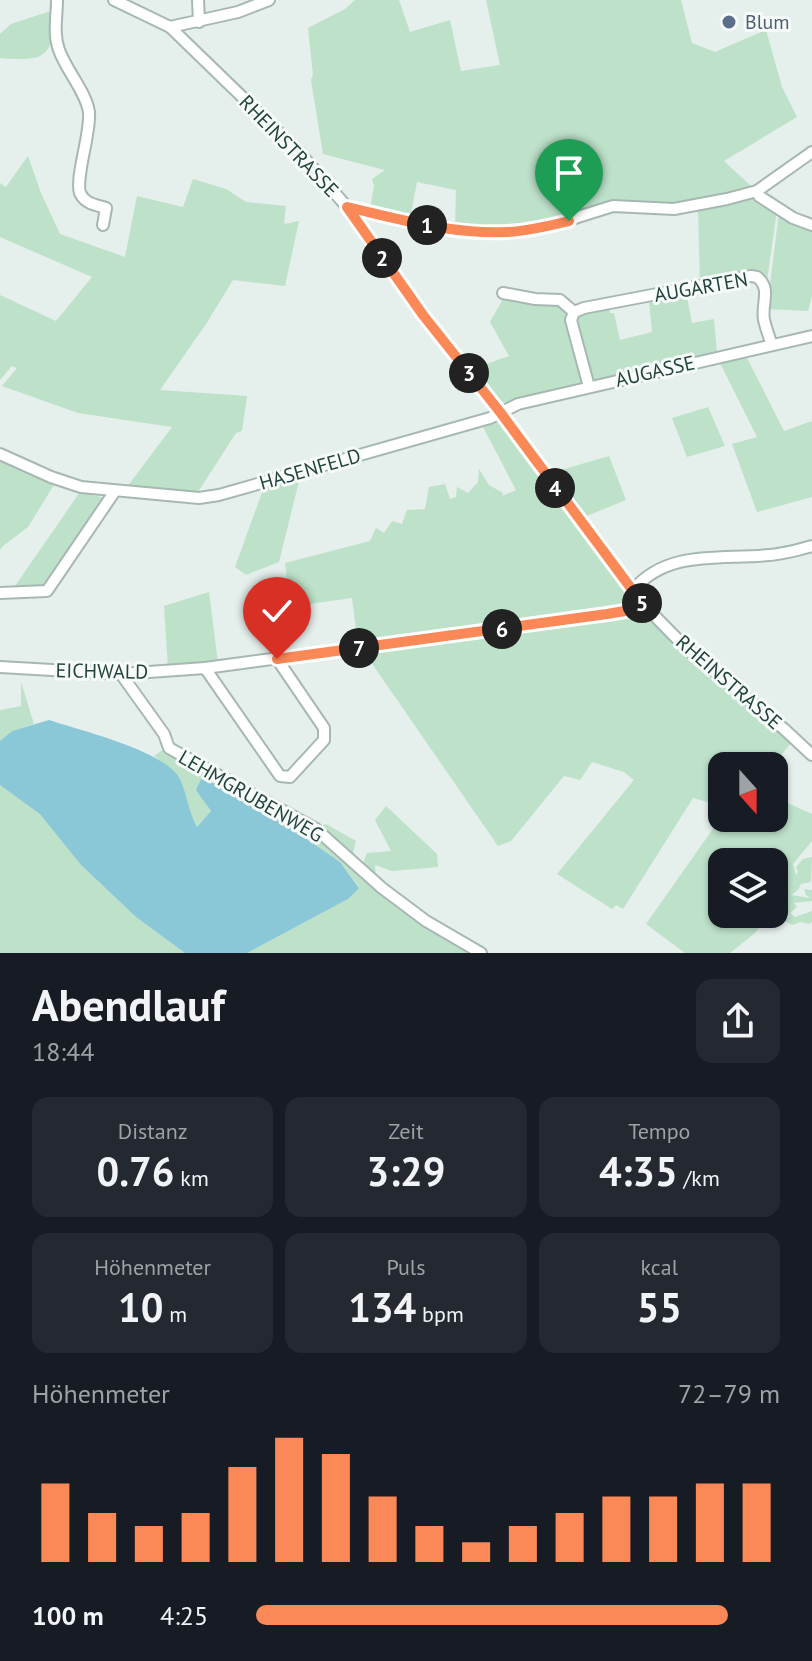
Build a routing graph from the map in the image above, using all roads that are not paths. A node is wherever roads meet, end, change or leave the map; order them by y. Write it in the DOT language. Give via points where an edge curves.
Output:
graph roads {
  1 [pos="57,0"];
  2 [pos="114,0"];
  3 [pos="198,0"];
  4 [pos="269,0"];
  5 [pos="199,22"];
  6 [pos="170,27"];
  7 [pos="812,152"];
  8 [pos="757,191"];
  9 [pos="347,207"];
  10 [pos="103,225"];
  11 [pos="812,225"];
  12 [pos="503,293"];
  13 [pos="574,312"];
  14 [pos="812,336"];
  15 [pos="772,345"];
  16 [pos="589,387"];
  17 [pos="500,412"];
  18 [pos="0,454"];
  19 [pos="115,491"];
  20 [pos="812,546"];
  21 [pos="633,590"];
  22 [pos="0,593"];
  23 [pos="642,603"];
  24 [pos="277,659"];
  25 [pos="0,667"];
  26 [pos="205,668"];
  27 [pos="121,674"];
  28 [pos="812,755"];
  29 [pos="481,953"];
  1 -- 10 [label="street" via="57,44 89,109 79,186 85,200 106,208"];
  2 -- 6 [label="street, RHEINSTRASSE"];
  3 -- 5 [label="street"];
  4 -- 5 [label="street"];
  5 -- 6 [label="street"];
  6 -- 9 [label="street, RHEINSTRASSE" via="300,153"];
  7 -- 8 [label="street"];
  8 -- 9 [label="street" via="674,209 613,206 546,227 508,232 439,227"];
  8 -- 11 [label="street" via="793,218"];
  9 -- 17 [label="street, RHEINSTRASSE"];
  12 -- 13 [label="street" via="560,300"];
  13 -- 15 [label="street, AUGARTEN" via="751,276 762,281 766,294 764,317"];
  13 -- 16 [label="street" via="571,320"];
  14 -- 15 [label="street, AUGASSE"];
  15 -- 16 [label="street, AUGASSE"];
  16 -- 17 [label="street, AUGASSE"];
  17 -- 19 [label="street, HASENFELD" via="219,495"];
  17 -- 21 [label="street, RHEINSTRASSE"];
  18 -- 19 [label="street, HASENFELD" via="71,484"];
  19 -- 22 [label="street" via="47,591"];
  20 -- 21 [label="street" via="672,563"];
  21 -- 23 [label="street, RHEINSTRASSE"];
  23 -- 24 [label="street, EICHWALD" via="607,614"];
  23 -- 28 [label="street, RHEINSTRASSE" via="686,648"];
  24 -- 26 [label="street, EICHWALD"];
  24 -- 26 [label="street" via="324,728 324,740 290,777 280,776"];
  25 -- 27 [label="street, EICHWALD"];
  26 -- 27 [label="street, EICHWALD"];
  27 -- 29 [label="street, LEHMGRUBENWEG" via="169,748 316,829 382,888"];
}
